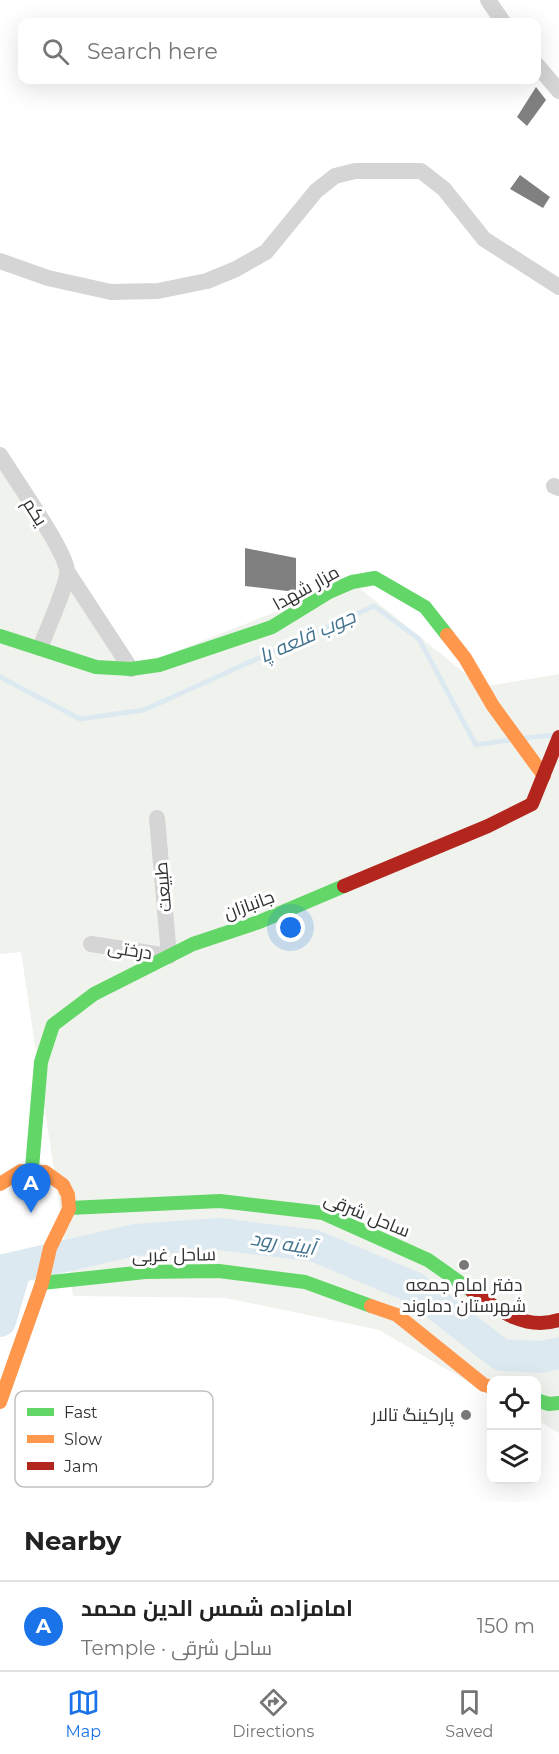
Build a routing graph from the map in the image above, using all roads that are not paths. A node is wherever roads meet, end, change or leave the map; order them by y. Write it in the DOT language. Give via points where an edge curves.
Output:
graph roads {
  1 [pos="488,0"];
  2 [pos="500,18"];
  3 [pos="541,68"];
  4 [pos="559,91"];
  5 [pos="0,261"];
  6 [pos="559,287"];
  7 [pos="0,455"];
  8 [pos="67,570"];
  9 [pos="0,636"];
  10 [pos="40,648"];
  11 [pos="131,669"];
  12 [pos="558,739"];
  13 [pos="544,776"];
  14 [pos="157,818"];
  15 [pos="91,944"];
  16 [pos="169,956"];
  17 [pos="32,1168"];
  18 [pos="0,1184"];
  19 [pos="69,1208"];
  20 [pos="42,1277"];
  21 [pos="559,1320"];
  22 [pos="487,1386"];
  23 [pos="541,1401"];
  24 [pos="0,1402"];
  25 [pos="559,1403"];
  1 -- 2 [label="street"];
  3 -- 4 [label="street"];
  5 -- 6 [label="street" via="48,278 111,292 158,291 207,281 266,252 316,191 335,176 365,171 421,171 444,189 484,239"];
  7 -- 8 [label="street, یکم"];
  8 -- 10 [label="street" via="65,585"];
  8 -- 11 [label="street, یکم"];
  9 -- 10 [label="street, مزار شهدا"];
  10 -- 11 [label="street, مزار شهدا" via="96,667"];
  11 -- 13 [label="street, مزار شهدا" via="170,662 240,640 272,627 329,592 375,578 425,607 465,658"];
  12 -- 13 [label="street, جانبازان"];
  13 -- 16 [label="street, جانبازان" via="532,804 515,814"];
  14 -- 16 [label="street, طبیعت"];
  15 -- 16 [label="street, درختی"];
  16 -- 17 [label="street, جانبازان" via="94,994 53,1024 41,1062"];
  17 -- 18 [label="street" via="9,1175"];
  17 -- 19 [label="street" via="49,1173 63,1185"];
  19 -- 20 [label="street"];
  19 -- 21 [label="street, ساحل شرقی" via="220,1201 323,1214 428,1260 508,1317 547,1324"];
  20 -- 22 [label="street, ساحل غربی" via="219,1270 305,1282 397,1315"];
  20 -- 24 [label="street"];
  23 -- 25 [label="street"];
}
